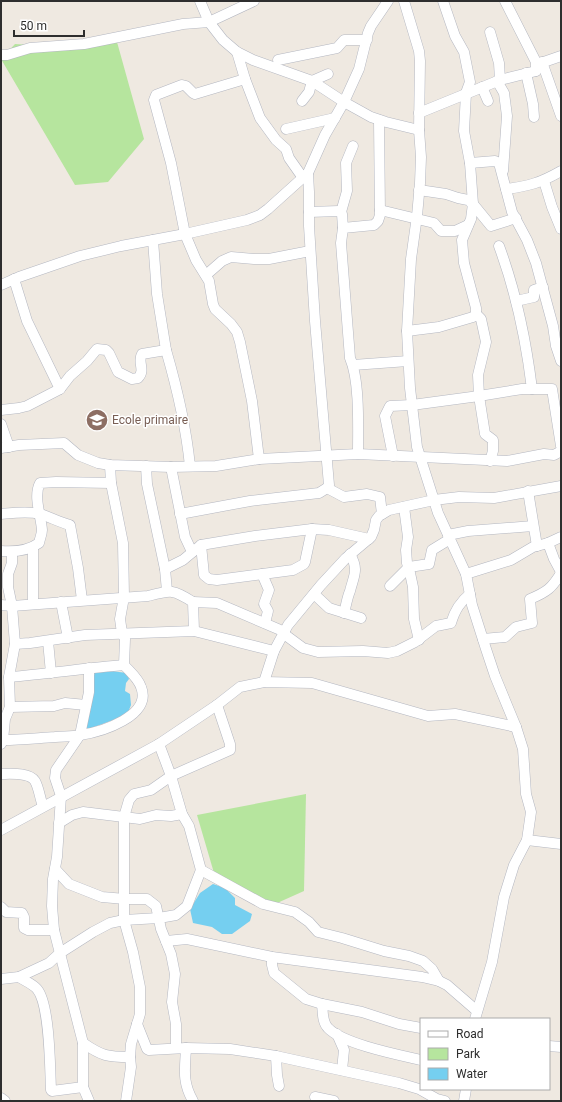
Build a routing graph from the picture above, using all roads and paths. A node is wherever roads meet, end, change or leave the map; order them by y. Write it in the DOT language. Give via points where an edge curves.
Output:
graph roads {
  1 [pos="200,1"];
  2 [pos="254,1"];
  3 [pos="388,1"];
  4 [pos="404,1"];
  5 [pos="443,1"];
  6 [pos="505,1"];
  7 [pos="208,22"];
  8 [pos="490,32"];
  9 [pos="367,40"];
  10 [pos="237,52"];
  11 [pos="1,55"];
  12 [pos="561,56"];
  13 [pos="278,60"];
  14 [pos="534,69"];
  15 [pos="328,74"];
  16 [pos="245,79"];
  17 [pos="312,81"];
  18 [pos="498,81"];
  19 [pos="482,87"];
  20 [pos="466,93"];
  21 [pos="302,101"];
  22 [pos="488,101"];
  23 [pos="344,102"];
  24 [pos="419,113"];
  25 [pos="561,116"];
  26 [pos="534,117"];
  27 [pos="335,118"];
  28 [pos="379,120"];
  29 [pos="286,129"];
  30 [pos="419,130"];
  31 [pos="353,146"];
  32 [pos="470,163"];
  33 [pos="561,171"];
  34 [pos="305,175"];
  35 [pos="503,177"];
  36 [pos="544,181"];
  37 [pos="506,189"];
  38 [pos="419,190"];
  39 [pos="473,204"];
  40 [pos="380,210"];
  41 [pos="309,212"];
  42 [pos="341,212"];
  43 [pos="516,218"];
  44 [pos="416,219"];
  45 [pos="468,225"];
  46 [pos="343,228"];
  47 [pos="561,229"];
  48 [pos="185,234"];
  49 [pos="153,240"];
  50 [pos="499,246"];
  51 [pos="310,251"];
  52 [pos="206,276"];
  53 [pos="14,279"];
  54 [pos="1,285"];
  55 [pos="543,287"];
  56 [pos="516,301"];
  57 [pos="476,314"];
  58 [pos="407,331"];
  59 [pos="166,350"];
  60 [pos="408,361"];
  61 [pos="561,361"];
  62 [pos="354,365"];
  63 [pos="556,388"];
  64 [pos="60,389"];
  65 [pos="532,389"];
  66 [pos="479,396"];
  67 [pos="412,405"];
  68 [pos="1,410"];
  69 [pos="1,424"];
  70 [pos="561,446"];
  71 [pos="5,448"];
  72 [pos="561,451"];
  73 [pos="358,454"];
  74 [pos="326,456"];
  75 [pos="393,456"];
  76 [pos="420,457"];
  77 [pos="259,459"];
  78 [pos="490,461"];
  79 [pos="110,465"];
  80 [pos="146,466"];
  81 [pos="190,466"];
  82 [pos="171,467"];
  83 [pos="111,483"];
  84 [pos="561,486"];
  85 [pos="327,488"];
  86 [pos="528,491"];
  87 [pos="434,500"];
  88 [pos="404,507"];
  89 [pos="1,514"];
  90 [pos="38,514"];
  91 [pos="180,514"];
  92 [pos="382,514"];
  93 [pos="533,526"];
  94 [pos="312,529"];
  95 [pos="449,537"];
  96 [pos="561,537"];
  97 [pos="369,539"];
  98 [pos="548,543"];
  99 [pos="201,545"];
  100 [pos="537,546"];
  101 [pos="33,547"];
  102 [pos="1,551"];
  103 [pos="12,552"];
  104 [pos="192,552"];
  105 [pos="350,554"];
  106 [pos="408,567"];
  107 [pos="165,569"];
  108 [pos="561,573"];
  109 [pos="262,574"];
  110 [pos="466,574"];
  111 [pos="390,586"];
  112 [pos="4,589"];
  113 [pos="167,591"];
  114 [pos="314,594"];
  115 [pos="470,594"];
  116 [pos="124,597"];
  117 [pos="82,600"];
  118 [pos="60,602"];
  119 [pos="193,602"];
  120 [pos="33,604"];
  121 [pos="1,605"];
  122 [pos="12,606"];
  123 [pos="344,613"];
  124 [pos="361,618"];
  125 [pos="265,623"];
  126 [pos="194,631"];
  127 [pos="122,633"];
  128 [pos="284,633"];
  129 [pos="68,638"];
  130 [pos="483,639"];
  131 [pos="419,640"];
  132 [pos="48,641"];
  133 [pos="15,644"];
  134 [pos="274,651"];
  135 [pos="124,665"];
  136 [pos="89,668"];
  137 [pos="51,673"];
  138 [pos="9,677"];
  139 [pos="264,682"];
  140 [pos="6,690"];
  141 [pos="86,704"];
  142 [pos="217,705"];
  143 [pos="10,707"];
  144 [pos="516,727"];
  145 [pos="80,735"];
  146 [pos="2,742"];
  147 [pos="159,744"];
  148 [pos="1,774"];
  149 [pos="171,776"];
  150 [pos="61,796"];
  151 [pos="43,806"];
  152 [pos="182,814"];
  153 [pos="124,817"];
  154 [pos="59,823"];
  155 [pos="1,830"];
  156 [pos="527,840"];
  157 [pos="561,844"];
  158 [pos="55,869"];
  159 [pos="201,870"];
  160 [pos="125,899"];
  161 [pos="1,907"];
  162 [pos="159,918"];
  163 [pos="124,920"];
  164 [pos="54,930"];
  165 [pos="166,941"];
  166 [pos="60,953"];
  167 [pos="272,957"];
  168 [pos="19,977"];
  169 [pos="1,979"];
  170 [pos="439,981"];
  171 [pos="322,1004"];
  172 [pos="476,1015"];
  173 [pos="137,1024"];
  174 [pos="420,1028"];
  175 [pos="337,1034"];
  176 [pos="83,1043"];
  177 [pos="550,1046"];
  178 [pos="561,1047"];
  179 [pos="181,1048"];
  180 [pos="276,1056"];
  181 [pos="130,1058"];
  182 [pos="420,1060"];
  183 [pos="342,1070"];
  184 [pos="279,1086"];
  185 [pos="83,1087"];
  186 [pos="420,1090"];
  187 [pos="421,1090"];
  188 [pos="466,1090"];
  189 [pos="315,1097"];
  190 [pos="1,1098"];
  191 [pos="5,1101"];
  192 [pos="89,1101"];
  193 [pos="126,1101"];
  194 [pos="193,1101"];
  195 [pos="334,1101"];
  196 [pos="445,1101"];
  197 [pos="464,1101"];
  1 -- 7 [label="street"];
  2 -- 7 [label="street"];
  3 -- 9 [label="street" via="371,26"];
  4 -- 24 [label="street" via="419,51"];
  5 -- 20 [label="street" via="455,36 464,52 470,82"];
  6 -- 14 [label="street" via="536,62"];
  7 -- 10 [label="street"];
  7 -- 11 [label="street" via="183,24 84,44 30,48"];
  8 -- 18 [label="street" via="498,63"];
  9 -- 13 [label="street" via="344,40 337,48"];
  9 -- 23 [label="street" via="359,69"];
  10 -- 16 [label="street"];
  10 -- 17 [label="street"];
  12 -- 14 [label="street"];
  14 -- 18 [label="street"];
  14 -- 25 [label="street"];
  14 -- 26 [label="street"];
  15 -- 17 [label="street"];
  16 -- 34 [label="street" via="260,118 286,149 289,158"];
  16 -- 48 [label="street" via="195,94 182,85 154,97 172,163"];
  17 -- 21 [label="street" via="309,92"];
  17 -- 23 [label="street"];
  18 -- 19 [label="street"];
  18 -- 35 [label="street" via="504,93 507,116"];
  19 -- 20 [label="street"];
  19 -- 22 [label="street"];
  20 -- 24 [label="street"];
  20 -- 32 [label="street" via="464,131"];
  23 -- 27 [label="street"];
  23 -- 28 [label="street"];
  24 -- 30 [label="street"];
  27 -- 29 [label="street"];
  27 -- 34 [label="street"];
  28 -- 30 [label="street"];
  28 -- 40 [label="street"];
  30 -- 38 [label="street"];
  31 -- 42 [label="street" via="346,163 347,191"];
  32 -- 35 [label="street" via="498,161"];
  32 -- 39 [label="street"];
  33 -- 36 [label="street"];
  34 -- 41 [label="street"];
  34 -- 48 [label="street" via="260,215"];
  35 -- 37 [label="street"];
  36 -- 37 [label="street"];
  36 -- 47 [label="street"];
  37 -- 43 [label="street"];
  38 -- 39 [label="street" via="446,194 468,200"];
  38 -- 44 [label="street"];
  39 -- 43 [label="street" via="490,226"];
  39 -- 45 [label="street"];
  40 -- 44 [label="street"];
  40 -- 46 [label="street" via="378,221 374,225"];
  41 -- 42 [label="street"];
  41 -- 51 [label="street"];
  42 -- 46 [label="street"];
  43 -- 55 [label="street" via="532,252"];
  44 -- 45 [label="street" via="434,223 441,232 455,231"];
  44 -- 58 [label="street"];
  45 -- 57 [label="street" via="462,247"];
  46 -- 62 [label="street" via="341,253 350,358"];
  48 -- 49 [label="street"];
  48 -- 52 [label="street"];
  49 -- 53 [label="street" via="80,256"];
  49 -- 59 [label="street" via="157,294"];
  50 -- 56 [label="street"];
  51 -- 52 [label="street" via="269,259 231,257 222,261"];
  51 -- 74 [label="street"];
  52 -- 77 [label="street" via="211,286 215,309 231,324 240,342 252,401"];
  53 -- 54 [label="street"];
  53 -- 64 [label="street" via="27,321"];
  55 -- 56 [label="street" via="534,290 534,297"];
  55 -- 61 [label="street"];
  56 -- 65 [label="street" via="528,352"];
  57 -- 58 [label="street" via="439,327"];
  57 -- 66 [label="street" via="481,319 486,342 478,375"];
  58 -- 60 [label="street"];
  59 -- 64 [label="street" via="142,354 142,372 138,378 132,379 118,372 106,350 97,349"];
  59 -- 81 [label="street" via="186,430"];
  60 -- 62 [label="street"];
  60 -- 67 [label="street"];
  62 -- 73 [label="street"];
  63 -- 65 [label="street"];
  63 -- 70 [label="street"];
  64 -- 68 [label="street" via="27,406"];
  65 -- 66 [label="street"];
  66 -- 67 [label="street"];
  66 -- 78 [label="street" via="486,434 494,440"];
  67 -- 75 [label="street" via="390,406 385,416"];
  67 -- 76 [label="street"];
  69 -- 71 [label="street"];
  71 -- 79 [label="street" via="64,443 78,455"];
  72 -- 78 [label="street" via="554,455"];
  73 -- 74 [label="street"];
  73 -- 75 [label="street"];
  74 -- 77 [label="street"];
  74 -- 85 [label="street" via="329,480"];
  75 -- 76 [label="street"];
  76 -- 78 [label="street"];
  76 -- 87 [label="street"];
  77 -- 81 [label="street" via="216,466"];
  79 -- 80 [label="street"];
  79 -- 83 [label="street"];
  80 -- 82 [label="street"];
  80 -- 107 [label="street" via="147,484"];
  81 -- 82 [label="street"];
  82 -- 91 [label="street"];
  83 -- 90 [label="street" via="40,483"];
  83 -- 116 [label="street" via="123,543"];
  84 -- 86 [label="street"];
  85 -- 91 [label="street" via="319,493 250,501"];
  85 -- 92 [label="street" via="344,497 367,494 380,497"];
  86 -- 87 [label="street" via="494,498 459,497"];
  86 -- 93 [label="street"];
  87 -- 88 [label="street"];
  87 -- 95 [label="street"];
  88 -- 92 [label="street"];
  88 -- 106 [label="street" via="408,535"];
  89 -- 90 [label="street"];
  90 -- 101 [label="street" via="42,534 39,542"];
  90 -- 117 [label="street" via="70,525"];
  91 -- 104 [label="street" via="185,537"];
  92 -- 97 [label="street" via="377,518 374,532"];
  93 -- 95 [label="street" via="468,532"];
  93 -- 100 [label="street"];
  94 -- 97 [label="street"];
  94 -- 99 [label="street"];
  94 -- 109 [label="street" via="304,564 293,570"];
  95 -- 106 [label="street" via="432,550 428,564"];
  95 -- 110 [label="street"];
  96 -- 98 [label="street"];
  97 -- 105 [label="street"];
  98 -- 100 [label="street"];
  98 -- 108 [label="street"];
  99 -- 104 [label="street"];
  99 -- 109 [label="street" via="204,575 209,579"];
  100 -- 110 [label="street" via="511,560"];
  101 -- 103 [label="street"];
  101 -- 120 [label="street"];
  102 -- 103 [label="street"];
  103 -- 112 [label="street" via="12,563"];
  104 -- 107 [label="street"];
  105 -- 114 [label="street"];
  105 -- 123 [label="street" via="355,564 355,575"];
  106 -- 111 [label="street"];
  106 -- 131 [label="street" via="414,587 414,619"];
  107 -- 113 [label="street"];
  108 -- 130 [label="street" via="553,586 530,599 532,623 516,626 505,637"];
  109 -- 125 [label="street" via="270,590 264,604 268,611"];
  110 -- 115 [label="street"];
  112 -- 122 [label="street"];
  113 -- 116 [label="street" via="148,596"];
  113 -- 119 [label="street" via="178,592"];
  114 -- 123 [label="street" via="327,607"];
  114 -- 128 [label="street"];
  115 -- 130 [label="street"];
  115 -- 131 [label="street" via="460,603 451,623 436,626"];
  116 -- 117 [label="street"];
  116 -- 127 [label="street" via="120,619"];
  117 -- 118 [label="street"];
  118 -- 120 [label="street"];
  118 -- 129 [label="street"];
  119 -- 125 [label="street" via="217,603"];
  119 -- 126 [label="street"];
  120 -- 122 [label="street"];
  121 -- 122 [label="street"];
  122 -- 133 [label="street"];
  123 -- 124 [label="street"];
  125 -- 128 [label="street"];
  126 -- 127 [label="street"];
  126 -- 134 [label="street"];
  127 -- 129 [label="street"];
  127 -- 135 [label="street"];
  128 -- 131 [label="street" via="303,648 324,653 388,653"];
  128 -- 134 [label="street"];
  129 -- 132 [label="street"];
  130 -- 144 [label="street"];
  132 -- 133 [label="street"];
  132 -- 137 [label="street"];
  133 -- 138 [label="street"];
  134 -- 139 [label="street"];
  135 -- 136 [label="street"];
  135 -- 145 [label="street" via="138,679 142,688 141,706 123,720"];
  136 -- 137 [label="street"];
  136 -- 141 [label="street"];
  137 -- 138 [label="street"];
  138 -- 140 [label="street"];
  139 -- 142 [label="street" via="240,687"];
  139 -- 144 [label="street" via="312,683 428,716 455,714"];
  140 -- 143 [label="street"];
  141 -- 143 [label="street"];
  141 -- 145 [label="street"];
  142 -- 147 [label="street"];
  142 -- 149 [label="street" via="230,750"];
  143 -- 146 [label="street" via="5,719"];
  144 -- 156 [label="street" via="524,754 526,794 531,812"];
  145 -- 146 [label="street"];
  145 -- 150 [label="street" via="56,770 55,778"];
  147 -- 149 [label="street"];
  147 -- 150 [label="street"];
  148 -- 151 [label="street" via="31,777"];
  149 -- 152 [label="street"];
  149 -- 153 [label="street" via="151,790 134,794 129,800"];
  150 -- 151 [label="street"];
  150 -- 154 [label="street"];
  151 -- 155 [label="street"];
  152 -- 153 [label="street" via="156,815 140,819"];
  152 -- 159 [label="street" via="189,826"];
  153 -- 154 [label="street" via="83,812"];
  153 -- 160 [label="street"];
  154 -- 158 [label="street"];
  156 -- 157 [label="street"];
  156 -- 172 [label="street" via="514,865 504,897 492,962"];
  158 -- 160 [label="street" via="69,884 102,897"];
  158 -- 164 [label="street" via="52,906"];
  159 -- 162 [label="street" via="187,906 176,915"];
  159 -- 170 [label="street" via="263,904 295,912 322,933 423,961 432,969"];
  160 -- 162 [label="street" via="147,899 156,906"];
  160 -- 163 [label="street"];
  161 -- 164 [label="street" via="6,912 22,913 24,928 28,930"];
  162 -- 163 [label="street"];
  162 -- 165 [label="street"];
  163 -- 166 [label="street" via="104,926"];
  163 -- 173 [label="street" via="140,987 140,1014"];
  164 -- 166 [label="street"];
  165 -- 167 [label="street" via="187,939"];
  165 -- 179 [label="street" via="175,974 172,1002"];
  166 -- 168 [label="street" via="49,963"];
  166 -- 176 [label="street"];
  167 -- 170 [label="street"];
  167 -- 171 [label="street" via="274,973 301,996"];
  168 -- 169 [label="street"];
  168 -- 185 [label="street" via="37,989 42,998 50,1052 51,1090"];
  170 -- 172 [label="street" via="447,985"];
  171 -- 174 [label="street"];
  171 -- 175 [label="street" via="326,1026"];
  173 -- 179 [label="street" via="147,1049"];
  173 -- 181 [label="street"];
  175 -- 182 [label="street" via="375,1050"];
  175 -- 183 [label="street" via="344,1050"];
  176 -- 181 [label="street" via="100,1054"];
  176 -- 185 [label="street"];
  177 -- 178 [label="street"];
  179 -- 180 [label="street" via="230,1049"];
  179 -- 194 [label="street" via="185,1083"];
  180 -- 183 [label="street"];
  180 -- 184 [label="street"];
  181 -- 193 [label="street"];
  183 -- 186 [label="street"];
  185 -- 192 [label="street"];
  187 -- 196 [label="street"];
  188 -- 197 [label="street"];
  189 -- 195 [label="street"];
  190 -- 191 [label="street"];
}
